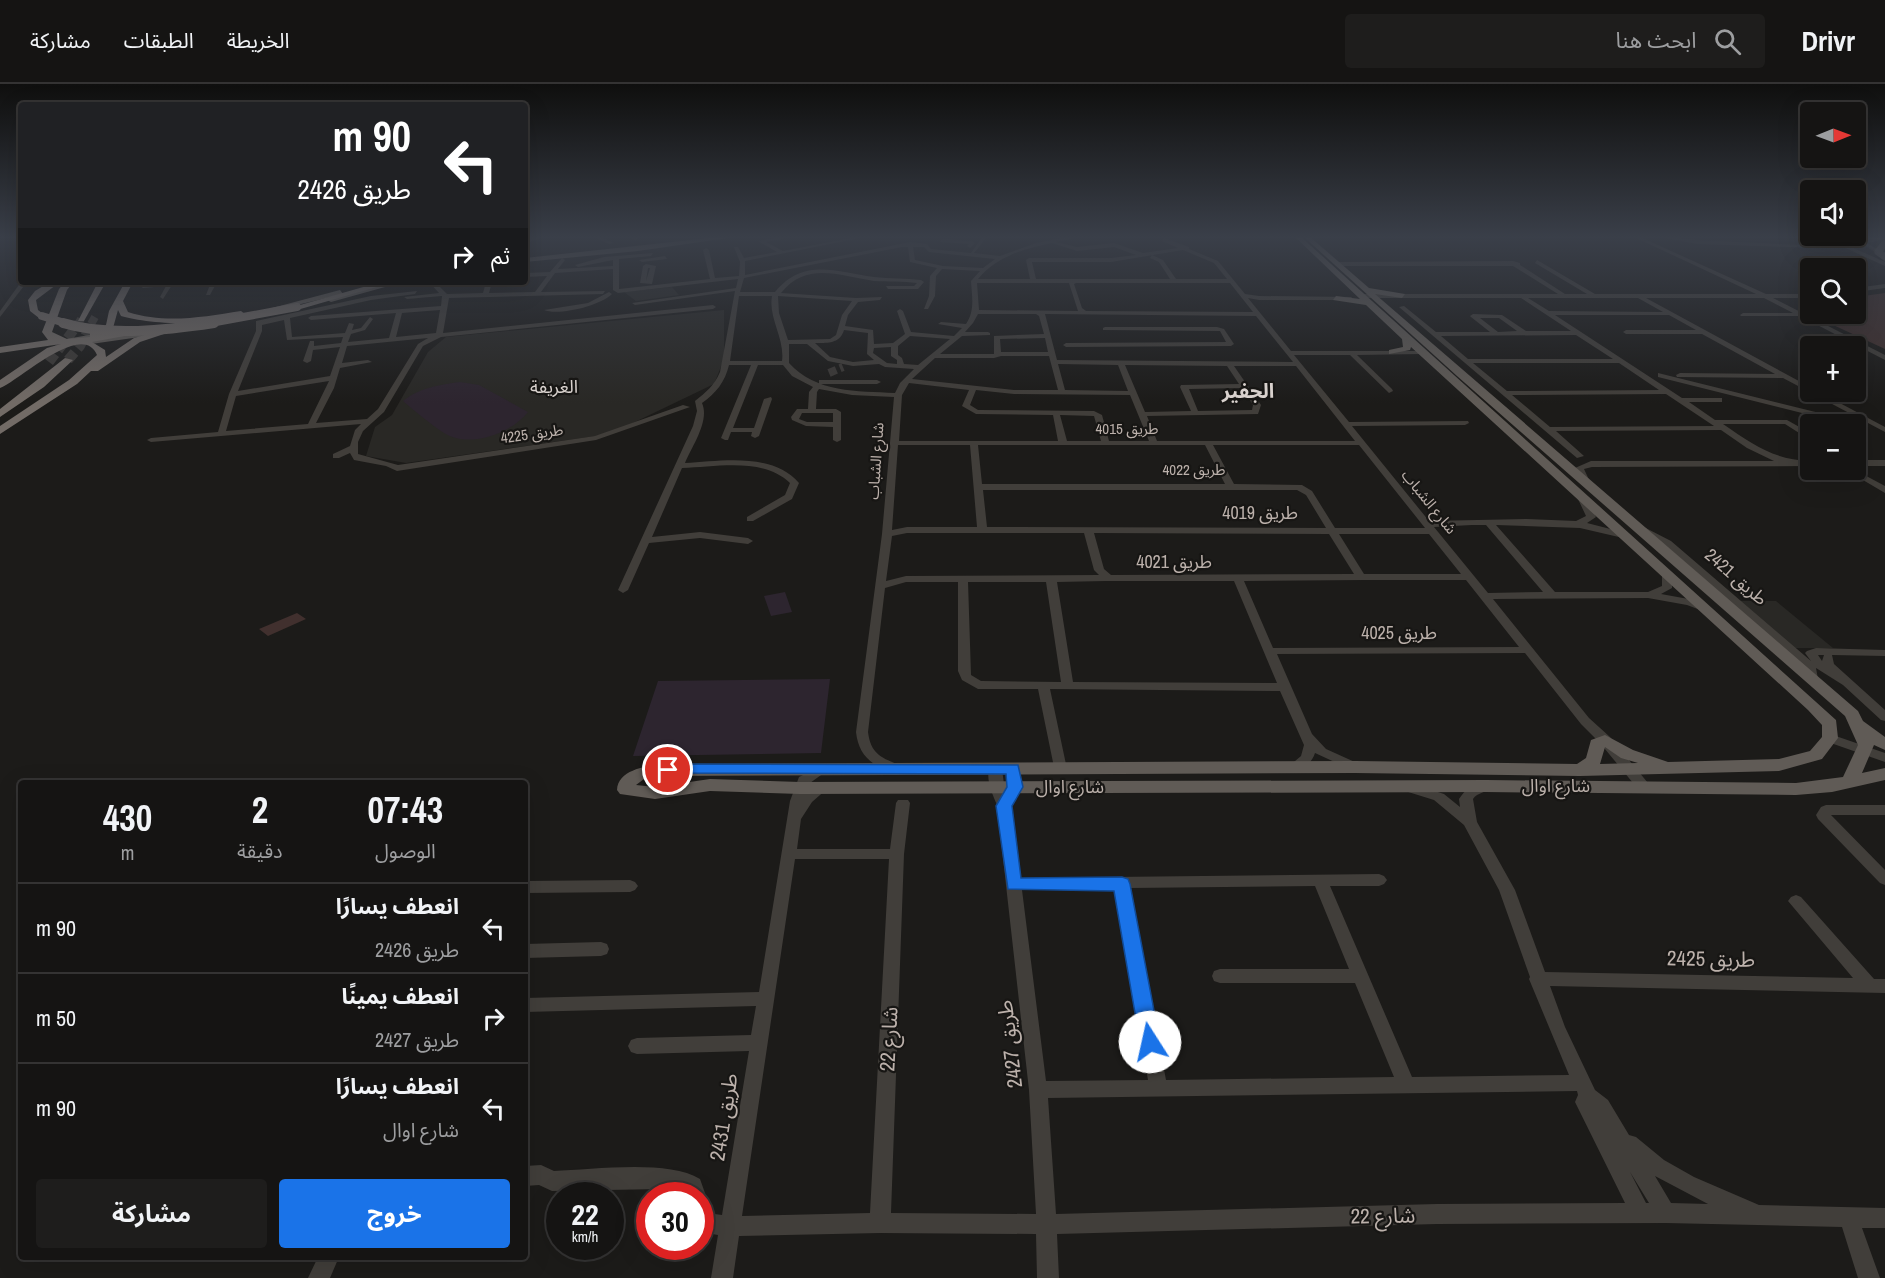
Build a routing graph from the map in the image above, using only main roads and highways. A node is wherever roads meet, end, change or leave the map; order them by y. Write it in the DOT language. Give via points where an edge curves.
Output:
graph roads {
  1 [pos="40,292"];
  2 [pos="63,292"];
  3 [pos="96,292"];
  4 [pos="123,292"];
  5 [pos="349,292"];
  6 [pos="354,292"];
  7 [pos="361,292"];
  8 [pos="1361,292"];
  9 [pos="1361,292"];
  10 [pos="1402,296"];
  11 [pos="1367,297"];
  12 [pos="1336,298"];
  13 [pos="118,301"];
  14 [pos="81,319"];
  15 [pos="258,319"];
  16 [pos="110,326"];
  17 [pos="169,329"];
  18 [pos="1406,338"];
  19 [pos="59,339"];
  20 [pos="90,339"];
  21 [pos="0,350"];
  22 [pos="102,352"];
  23 [pos="1392,352"];
  24 [pos="1422,352"];
  25 [pos="33,360"];
  26 [pos="68,360"];
  27 [pos="49,362"];
  28 [pos="14,373"];
  29 [pos="1460,374"];
  30 [pos="74,382"];
  31 [pos="0,385"];
  32 [pos="0,402"];
  33 [pos="0,414"];
  34 [pos="0,430"];
  35 [pos="1859,725"];
  36 [pos="1885,745"];
  37 [pos="1682,769"];
  38 [pos="1580,770"];
  39 [pos="1885,774"];
  40 [pos="1631,778"];
  41 [pos="1849,781"];
  1 -- 6 [label="highway, bridge" via="32,300 34,311 42,316 78,326 149,328 224,321"];
  2 -- 19 [label="highway"];
  3 -- 14 [label="highway"];
  4 -- 13 [label="highway"];
  5 -- 15 [label="main road"];
  7 -- 17 [label="main road" via="270,315"];
  8 -- 11 [label="main road"];
  9 -- 11 [label="main road"];
  10 -- 11 [label="main road"];
  11 -- 12 [label="main road"];
  11 -- 18 [label="main road"];
  11 -- 29 [label="main road" via="1386,302"];
  13 -- 15 [label="highway" via="124,314 148,320"];
  13 -- 16 [label="highway"];
  15 -- 17 [label="main road"];
  16 -- 19 [label="highway"];
  16 -- 20 [label="highway"];
  17 -- 20 [label="highway"];
  17 -- 30 [label="highway" via="137,340"];
  18 -- 23 [label="main road" via="1407,348"];
  18 -- 24 [label="main road"];
  19 -- 20 [label="highway"];
  19 -- 21 [label="highway"];
  19 -- 21 [label="highway" via="37,336"];
  19 -- 22 [label="highway" via="94,345"];
  19 -- 25 [label="highway" via="50,351"];
  21 -- 28 [label="highway" via="28,355"];
  22 -- 25 [label="highway" via="68,348"];
  22 -- 30 [label="highway" via="94,366"];
  24 -- 29 [label="main road"];
  24 -- 37 [label="main road, شارع اوال" via="1830,723 1831,734 1816,755 1788,764"];
  25 -- 28 [label="highway"];
  26 -- 33 [label="highway"];
  27 -- 32 [label="highway"];
  28 -- 31 [label="highway"];
  29 -- 35 [label="main road" via="1852,714"];
  30 -- 34 [label="highway"];
  35 -- 36 [label="main road"];
  35 -- 41 [label="main road" via="1865,748"];
  37 -- 38 [label="main road" via="1636,757 1601,742 1594,761"];
  37 -- 40 [label="main road, شارع اوال"];
  38 -- 40 [label="main road, شارع اوال"];
  38 -- 40 [label="main road, شارع اوال" via="659,770 632,778 626,790 655,794 710,785 1486,786"];
  39 -- 41 [label="main road, شارع اوال"];
  40 -- 41 [label="main road, شارع اوال" via="1796,789"];
}
